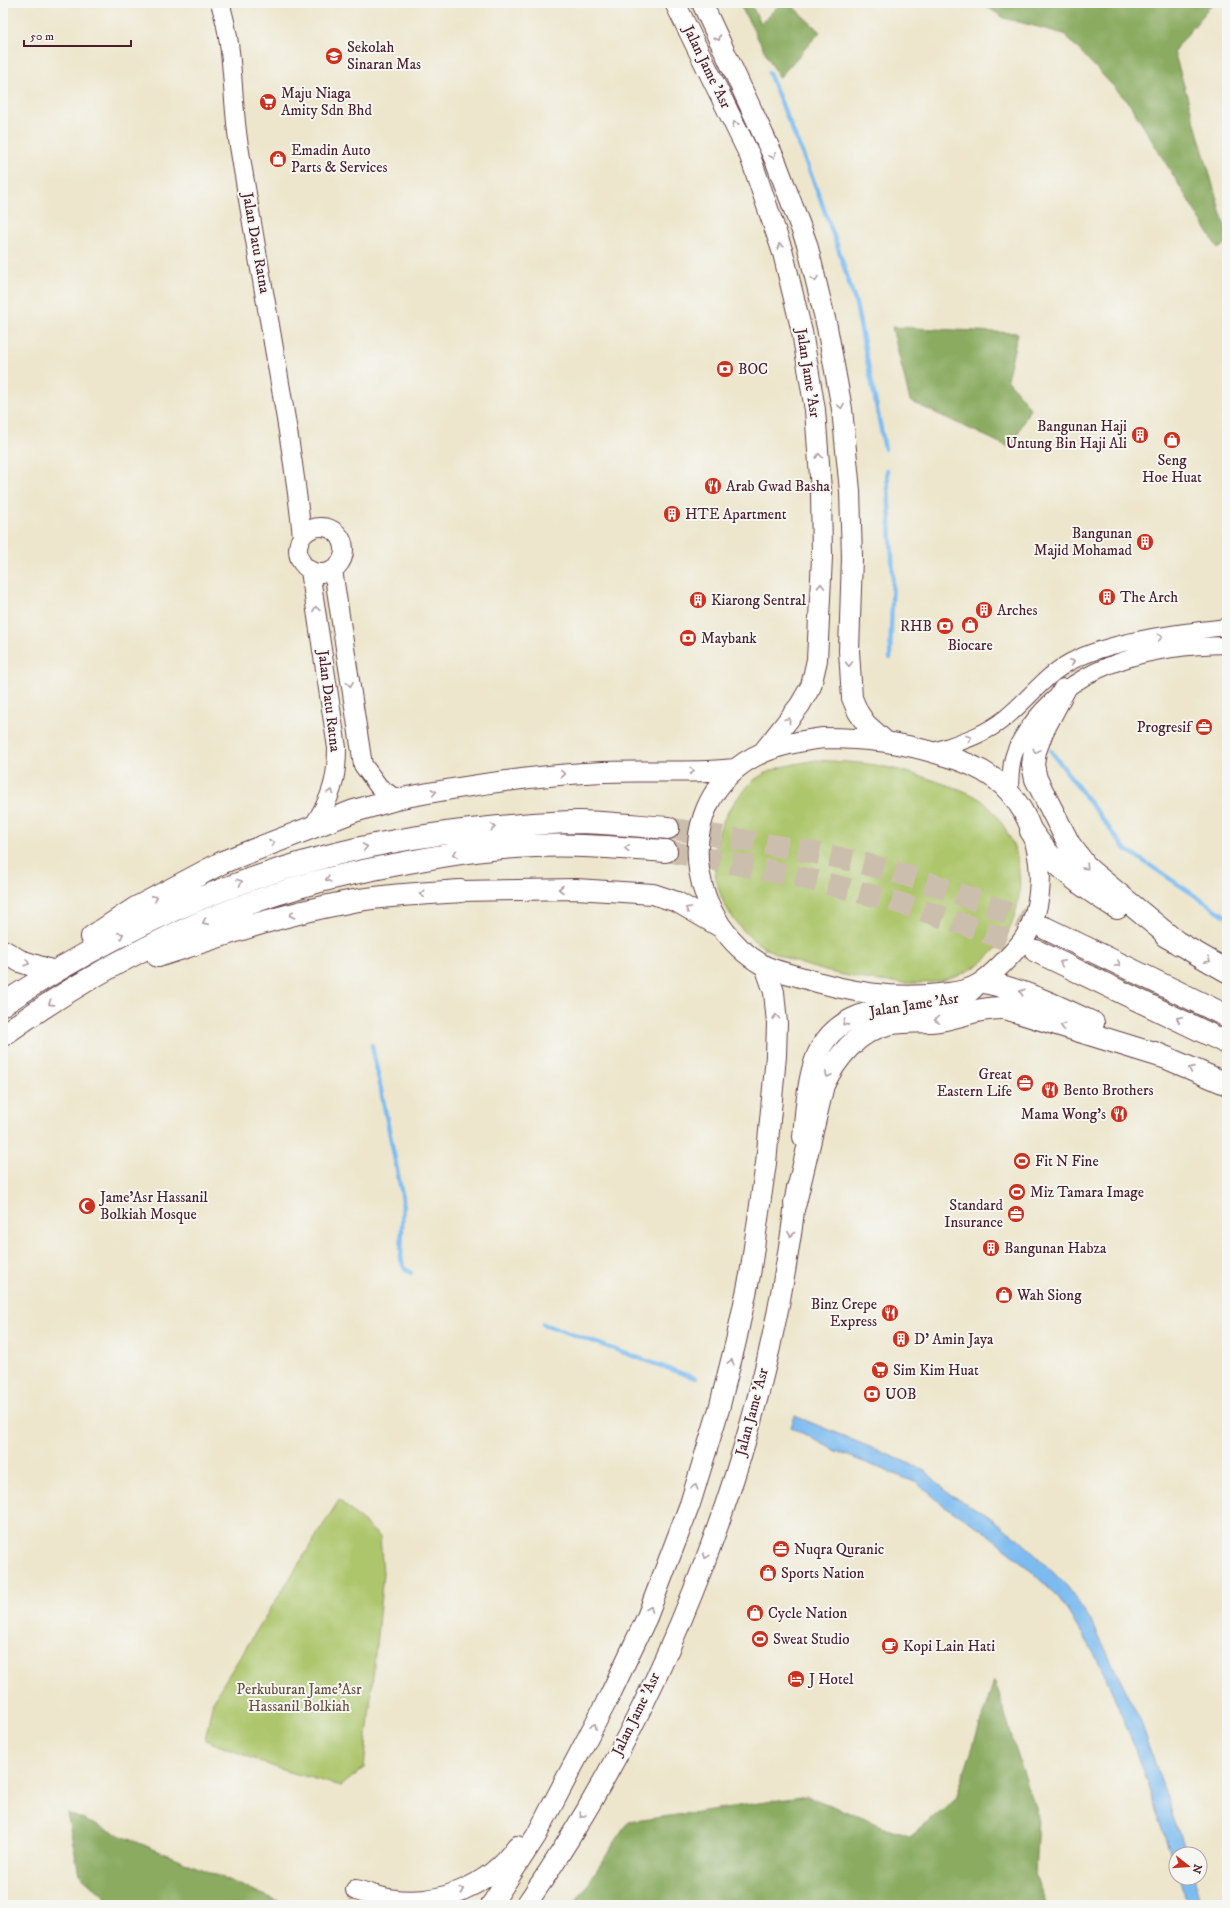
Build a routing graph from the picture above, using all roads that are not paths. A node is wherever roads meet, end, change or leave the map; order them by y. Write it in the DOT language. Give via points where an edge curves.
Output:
graph roads {
  1 [pos="220,3"];
  2 [pos="675,3"];
  3 [pos="702,3"];
  4 [pos="297,482"];
  5 [pos="321,527"];
  6 [pos="302,537"];
  7 [pos="333,570"];
  8 [pos="310,571"];
  9 [pos="1227,627"];
  10 [pos="1227,645"];
  11 [pos="1064,690"];
  12 [pos="884,740"];
  13 [pos="764,751"];
  14 [pos="932,752"];
  15 [pos="736,768"];
  16 [pos="1010,794"];
  17 [pos="396,799"];
  18 [pos="313,826"];
  19 [pos="668,828"];
  20 [pos="1031,831"];
  21 [pos="666,851"];
  22 [pos="461,891"];
  23 [pos="722,928"];
  24 [pos="1045,928"];
  25 [pos="1179,944"];
  26 [pos="1036,950"];
  27 [pos="3,951"];
  28 [pos="765,966"];
  29 [pos="55,971"];
  30 [pos="1227,971"];
  31 [pos="83,982"];
  32 [pos="979,985"];
  33 [pos="3,1004"];
  34 [pos="1227,1016"];
  35 [pos="3,1035"];
  36 [pos="1227,1043"];
  37 [pos="1167,1058"];
  38 [pos="1227,1084"];
  39 [pos="795,1203"];
  40 [pos="576,1760"];
  41 [pos="356,1890"];
  42 [pos="491,1905"];
  43 [pos="526,1905"];
  1 -- 4 [label="main road, Jalan Datu Ratna" via="226,21 238,138"];
  13 -- 2 [label="main road, Jalan Jame 'Asr, one-way" via="800,705 810,686 817,660 822,557 816,410 802,332 783,252 750,156"];
  3 -- 12 [label="main road, Jalan Jame 'Asr, one-way" via="776,162 807,244 827,327 842,409 850,490 852,557 849,650 852,698 866,724"];
  4 -- 5 [label="main road, Jalan Datu Ratna"];
  4 -- 6 [label="main road, Jalan Datu Ratna"];
  5 -- 6 [label="main road" via="313,528"];
  5 -- 7 [label="main road" via="335,531 343,543 343,558"];
  6 -- 8 [label="main road" via="298,548 300,560"];
  7 -- 8 [label="main road" via="322,573"];
  7 -- 17 [label="main road, Jalan Datu Ratna, one-way" via="363,765 379,787"];
  18 -- 8 [label="main road, Jalan Datu Ratna, one-way" via="333,790 337,748"];
  14 -- 9 [label="street, one-way" via="981,734 1004,719 1049,676 1070,662 1121,645"];
  10 -- 11 [label="street" via="1187,648 1123,659 1096,670"];
  11 -- 16 [label="street" via="1040,714 1018,743 1010,771"];
  11 -- 25 [label="highway, one-way" via="1035,751 1033,765 1039,784 1069,844 1088,869"];
  12 -- 13 [label="main road, Jalan Jame 'Asr" via="823,738 794,742"];
  12 -- 14 [label="main road, Jalan Jame 'Asr"];
  13 -- 15 [label="main road"];
  14 -- 16 [label="main road, Jalan Jame 'Asr" via="978,768 996,780"];
  17 -- 15 [label="main road, one-way" via="541,776 604,772 712,772"];
  15 -- 23 [label="main road" via="719,788 706,810 697,852 704,895"];
  16 -- 20 [label="main road, Jalan Jame 'Asr" via="1023,812"];
  17 -- 18 [label="highway"];
  29 -- 18 [label="highway, one-way" via="101,930 136,908 224,862"];
  29 -- 19 [label="highway, one-way" via="162,914 262,874 333,854 430,834 536,824 580,822"];
  20 -- 25 [label="highway" via="1063,871 1088,890"];
  20 -- 32 [label="main road, Jalan Jame 'Asr" via="1038,852 1040,871 1035,913 1026,935 1013,953"];
  21 -- 31 [label="highway, one-way" via="579,845 534,846 433,858 337,876 220,915"];
  23 -- 22 [label="main road, one-way" via="677,902 653,894 576,889"];
  22 -- 31 [label="highway, one-way" via="343,902 274,919"];
  23 -- 28 [label="main road" via="735,944"];
  24 -- 34 [label="highway, one-way"];
  25 -- 30 [label="highway, one-way"];
  36 -- 26 [label="highway, one-way"];
  27 -- 29 [label="highway, one-way" via="20,961"];
  28 -- 32 [label="main road" via="821,984 864,994 932,995"];
  40 -- 28 [label="main road, Jalan Jame 'Asr, one-way" via="647,1617 670,1560 719,1409 736,1341 758,1221 776,1056 777,1023 774,992"];
  29 -- 33 [label="highway"];
  31 -- 35 [label="highway, one-way"];
  37 -- 32 [label="highway, one-way" via="1036,996 1007,987"];
  32 -- 39 [label="main road, Jalan Jame 'Asr, one-way" via="964,998 951,1002 894,1006 859,1015 841,1025 828,1037 817,1053 810,1076"];
  38 -- 37 [label="highway, one-way"];
  37 -- 39 [label="highway, one-way" via="1005,1008 991,1007 939,1020 887,1024 873,1029 841,1054 823,1085"];
  39 -- 43 [label="main road, Jalan Jame 'Asr, one-way" via="782,1287 762,1377 734,1474 697,1580 641,1708 602,1782"];
  41 -- 40 [label="main road, one-way" via="388,1899 428,1900 468,1888 486,1878 500,1868 514,1850"];
  40 -- 42 [label="main road, Jalan Jame 'Asr" via="536,1836"];
}
